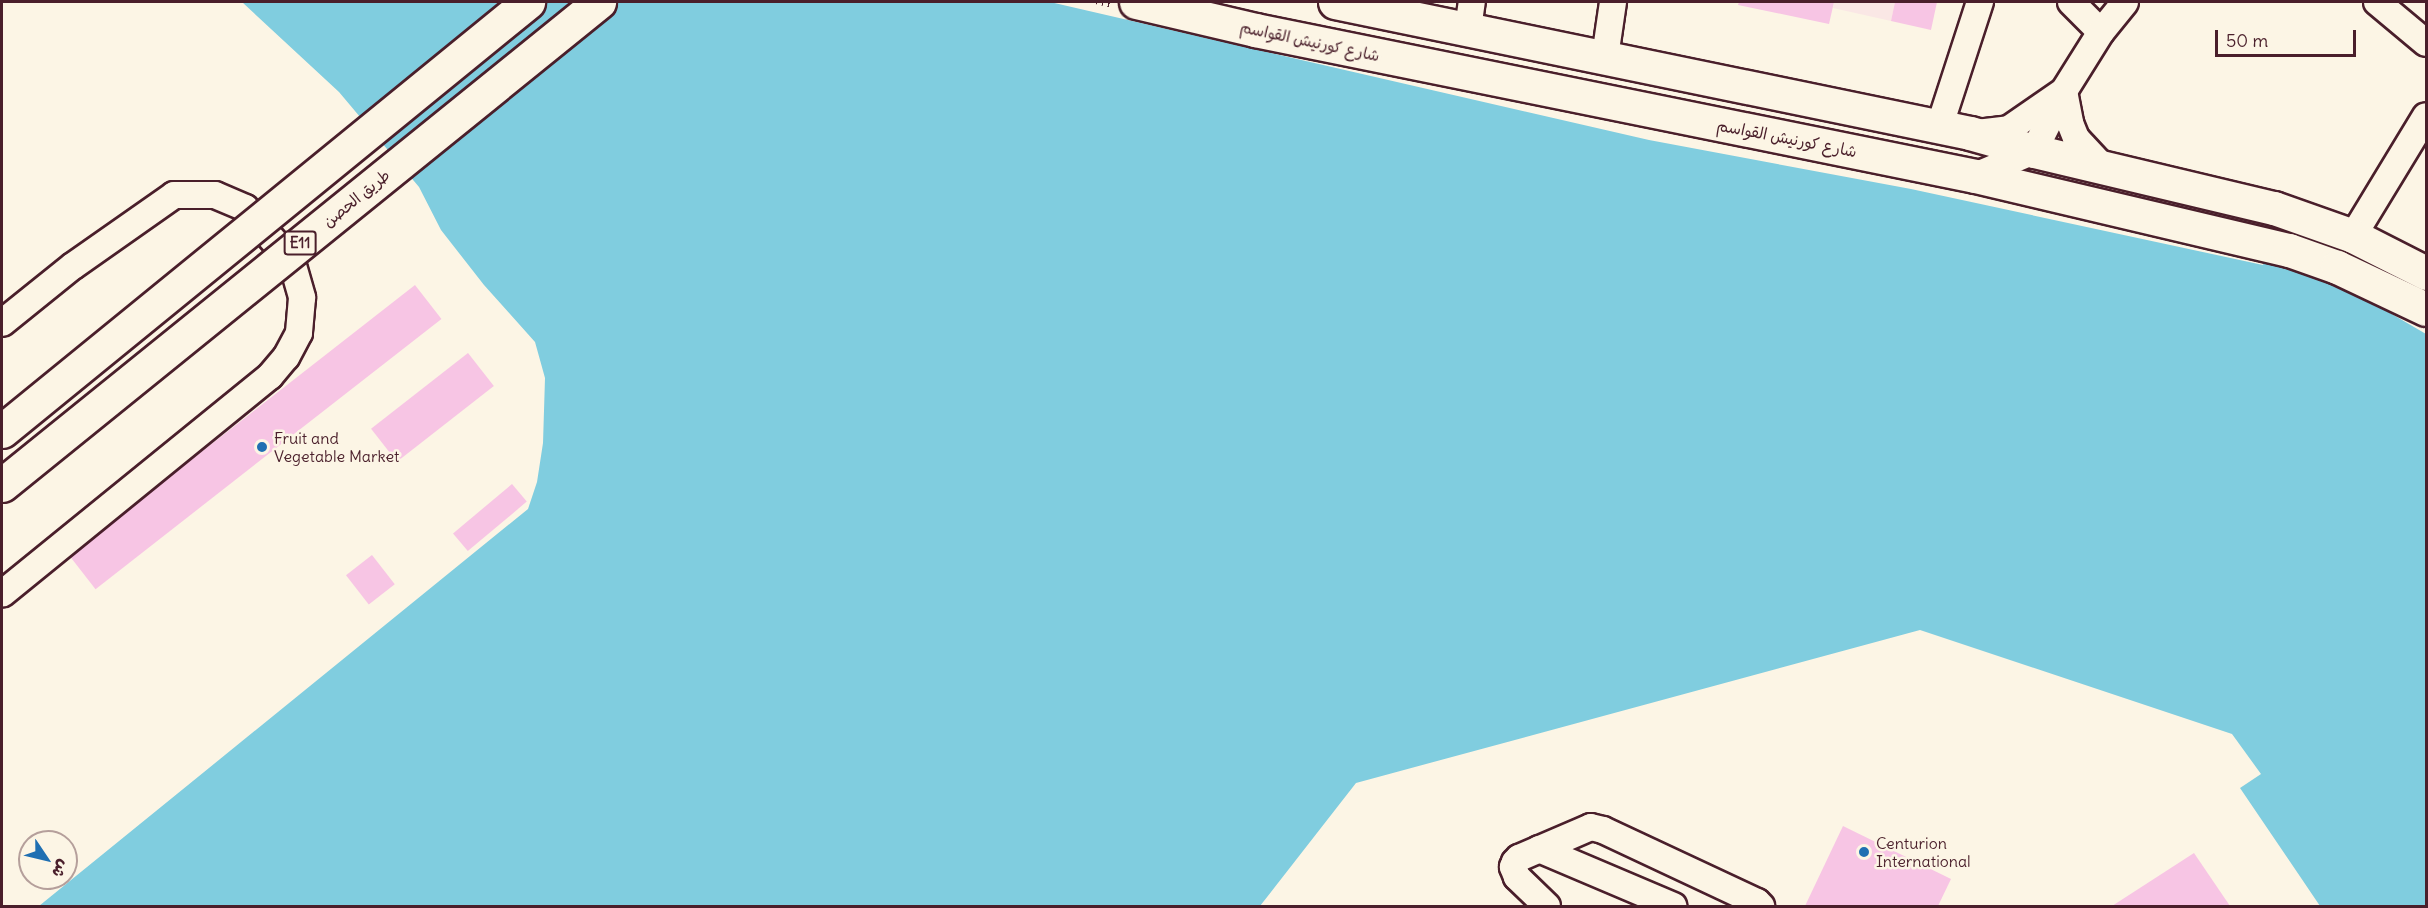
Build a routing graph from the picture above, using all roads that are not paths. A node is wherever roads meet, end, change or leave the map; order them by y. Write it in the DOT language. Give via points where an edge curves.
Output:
graph roads {
  1 [pos="528,2"];
  2 [pos="599,2"];
  3 [pos="1136,2"];
  4 [pos="1335,2"];
  5 [pos="1613,2"];
  6 [pos="1980,2"];
  7 [pos="2071,2"];
  8 [pos="2125,2"];
  9 [pos="2377,2"];
  10 [pos="1470,15"];
  11 [pos="2101,32"];
  12 [pos="2427,43"];
  13 [pos="1605,57"];
  14 [pos="2064,91"];
  15 [pos="2427,116"];
  16 [pos="1939,128"];
  17 [pos="1971,134"];
  18 [pos="2034,151"];
  19 [pos="2102,166"];
  20 [pos="1974,176"];
  21 [pos="2353,236"];
  22 [pos="2427,273"];
  23 [pos="2427,309"];
  24 [pos="2,323"];
  25 [pos="2,431"];
  26 [pos="2,485"];
  27 [pos="2,594"];
  28 [pos="1539,849"];
  29 [pos="1547,906"];
  30 [pos="1673,906"];
  31 [pos="1761,906"];
  1 -- 25 [label="main road, E11, bridge"];
  2 -- 26 [label="main road, طريق الحصن / E11, bridge"];
  3 -- 20 [label="main road, شارع كورنيش القواسم" via="1255,30"];
  4 -- 10 [label="main road"];
  5 -- 13 [label="street"];
  6 -- 16 [label="street"];
  7 -- 11 [label="street"];
  8 -- 11 [label="street"];
  9 -- 12 [label="street"];
  10 -- 13 [label="main road"];
  11 -- 14 [label="street"];
  13 -- 16 [label="main road"];
  14 -- 17 [label="street" via="2009,129"];
  14 -- 18 [label="street"];
  14 -- 19 [label="street" via="2076,138"];
  15 -- 21 [label="street"];
  16 -- 17 [label="main road"];
  17 -- 18 [label="main road"];
  18 -- 19 [label="main road"];
  18 -- 20 [label="street"];
  19 -- 21 [label="main road" via="2274,208"];
  20 -- 23 [label="main road, شارع كورنيش القواسم" via="2289,250 2337,267"];
  21 -- 22 [label="main road"];
  24 -- 27 [label="street" via="73,266 174,195 215,195 244,208 292,262 302,298 299,333 270,376"];
  28 -- 29 [label="street" via="1519,858 1513,867 1514,873"];
  28 -- 30 [label="street"];
  28 -- 31 [label="street" via="1586,828 1597,828"];
}
